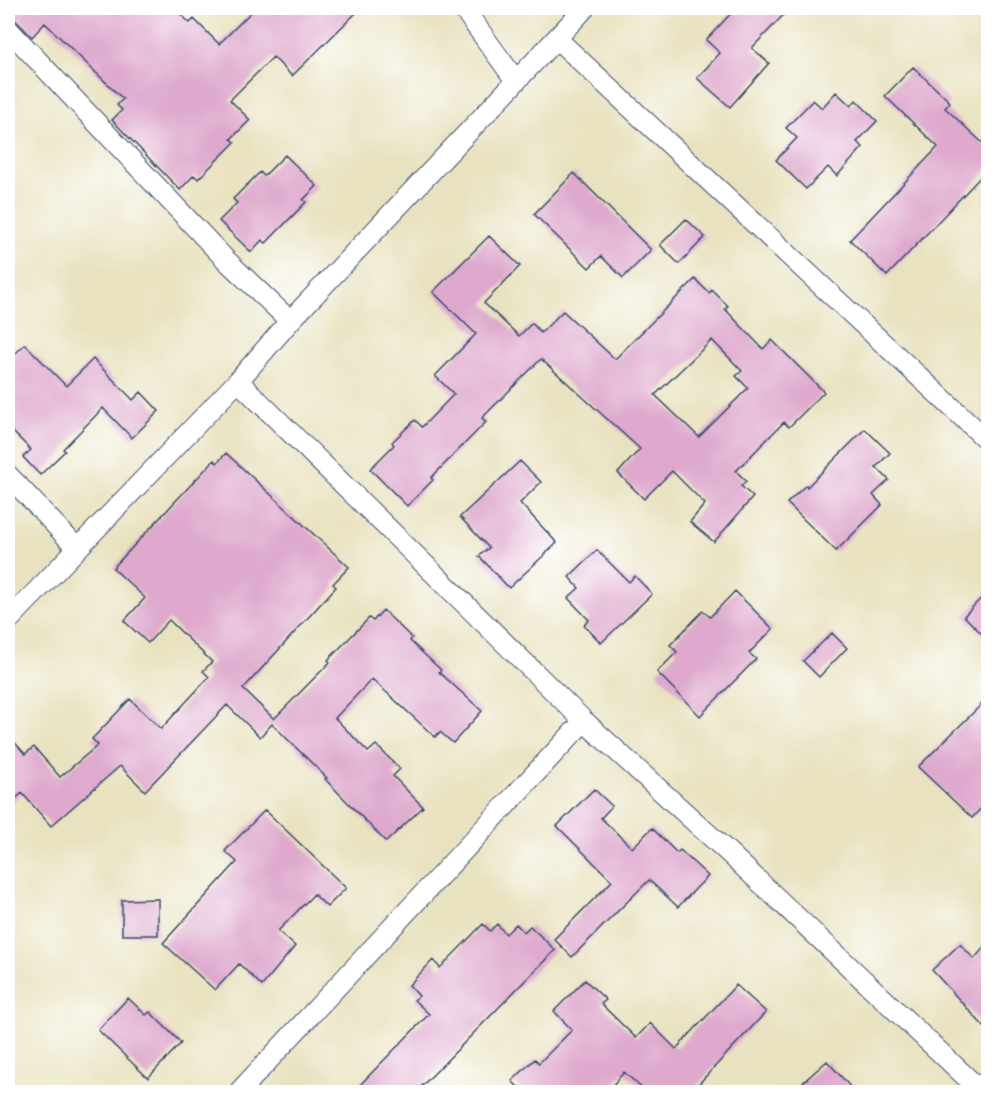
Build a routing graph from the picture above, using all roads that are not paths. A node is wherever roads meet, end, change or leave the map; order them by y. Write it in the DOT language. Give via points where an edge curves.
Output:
graph roads {
  1 [pos="463,8"];
  2 [pos="585,8"];
  3 [pos="8,29"];
  4 [pos="557,39"];
  5 [pos="516,81"];
  6 [pos="290,321"];
  7 [pos="238,381"];
  8 [pos="988,441"];
  9 [pos="8,475"];
  10 [pos="77,548"];
  11 [pos="8,621"];
  12 [pos="584,720"];
  13 [pos="239,1092"];
  14 [pos="982,1092"];
  1 -- 5 [label="street"];
  2 -- 4 [label="street"];
  3 -- 6 [label="street" via="226,260"];
  4 -- 5 [label="street"];
  4 -- 8 [label="street"];
  5 -- 6 [label="street"];
  6 -- 7 [label="street"];
  7 -- 10 [label="street"];
  7 -- 12 [label="street"];
  9 -- 10 [label="street"];
  10 -- 11 [label="street"];
  12 -- 13 [label="street"];
  12 -- 14 [label="street"];
}
